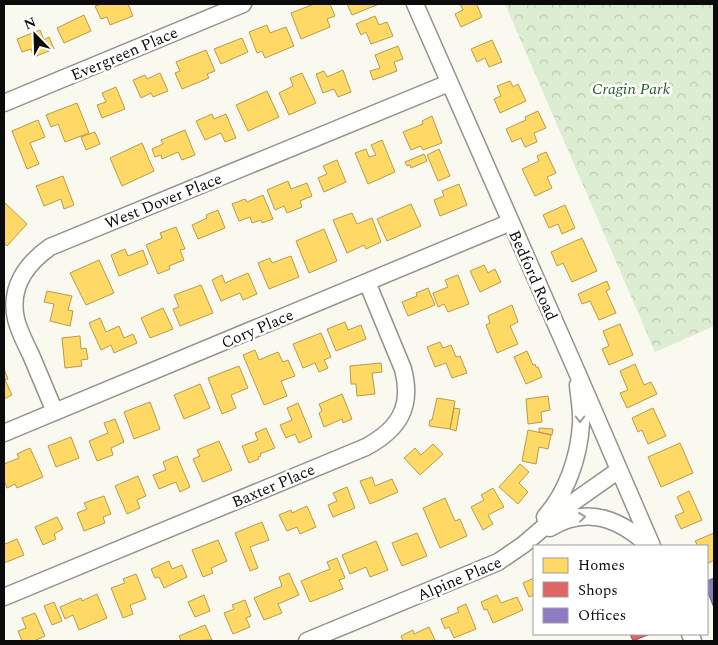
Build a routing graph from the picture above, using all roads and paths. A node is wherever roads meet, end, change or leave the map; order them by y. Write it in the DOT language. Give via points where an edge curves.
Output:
graph roads {
  1 [pos="243,4"];
  2 [pos="415,4"];
  3 [pos="449,83"];
  4 [pos="4,103"];
  5 [pos="511,222"];
  6 [pos="367,282"];
  7 [pos="576,370"];
  8 [pos="55,412"];
  9 [pos="4,433"];
  10 [pos="619,470"];
  11 [pos="523,545"];
  12 [pos="649,545"];
  13 [pos="650,545"];
  14 [pos="4,597"];
  15 [pos="307,641"];
  1 -- 4 [label="street, Evergreen Place"];
  2 -- 3 [label="street, Bedford Road"];
  3 -- 5 [label="street, Bedford Road"];
  3 -- 8 [label="street, West Dover Place" via="50,247 36,257 20,281 15,312 19,329"];
  5 -- 6 [label="street, Cory Place"];
  5 -- 7 [label="street, Bedford Road"];
  6 -- 8 [label="street, Cory Place"];
  6 -- 14 [label="street, Baxter Place" via="403,369 408,395 401,416 381,439"];
  7 -- 10 [label="street, Bedford Road"];
  7 -- 11 [label="street, one-way" via="581,423 575,457 561,495"];
  8 -- 9 [label="street, Cory Place"];
  10 -- 11 [label="street, Alpine Place" via="572,503"];
  10 -- 13 [label="street, Bedford Road"];
  11 -- 12 [label="street, one-way" via="557,524 580,516 615,521"];
  11 -- 15 [label="street, Alpine Place" via="498,562"];
}
